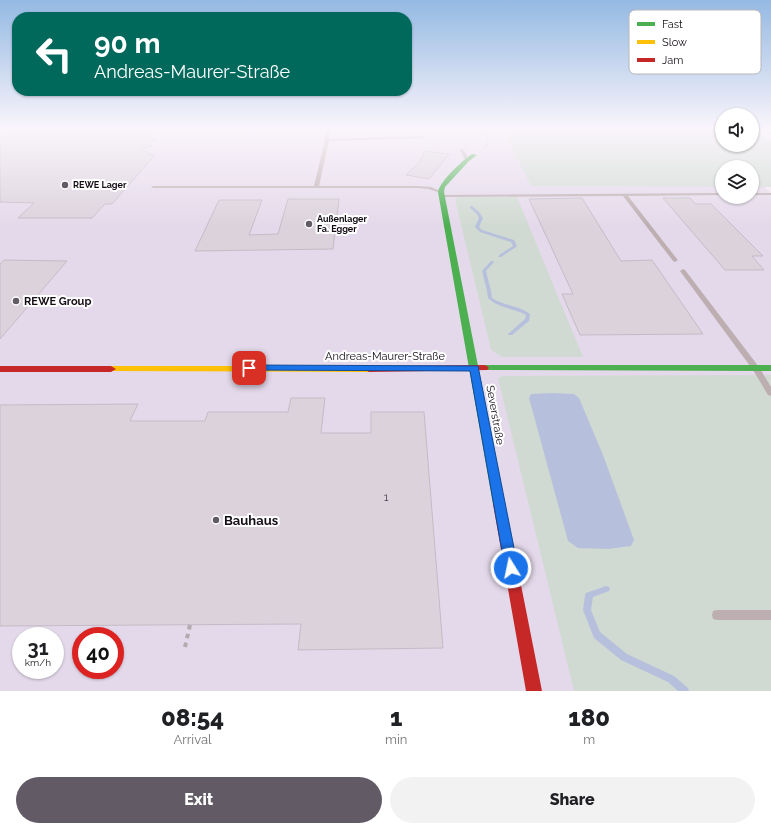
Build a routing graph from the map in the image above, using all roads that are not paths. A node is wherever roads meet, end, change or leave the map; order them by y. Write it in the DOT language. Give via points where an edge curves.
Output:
graph roads {
  1 [pos="322,161"];
  2 [pos="467,161"];
  3 [pos="153,187"];
  4 [pos="316,187"];
  5 [pos="441,194"];
  6 [pos="715,194"];
  7 [pos="759,194"];
  8 [pos="771,194"];
  9 [pos="625,195"];
  10 [pos="675,260"];
  11 [pos="683,270"];
  12 [pos="474,368"];
  13 [pos="771,368"];
  14 [pos="0,369"];
  15 [pos="756,369"];
  16 [pos="771,393"];
  17 [pos="717,614"];
  18 [pos="771,614"];
  19 [pos="534,691"];
  1 -- 4 [label="lane"];
  2 -- 5 [label="street" via="442,187"];
  3 -- 4 [label="lane"];
  4 -- 5 [label="lane" via="418,187 429,188"];
  5 -- 9 [label="lane"];
  5 -- 12 [label="street, Severstraße"];
  6 -- 9 [label="lane"];
  7 -- 8 [label="lane"];
  9 -- 10 [label="lane"];
  11 -- 15 [label="lane"];
  12 -- 14 [label="street, Andreas-Maurer-Straße"];
  12 -- 15 [label="street, Andreas-Maurer-Straße"];
  12 -- 19 [label="street, Severstraße"];
  13 -- 15 [label="street, Andreas-Maurer-Straße"];
  15 -- 16 [label="lane"];
  17 -- 18 [label="lane"];
}
